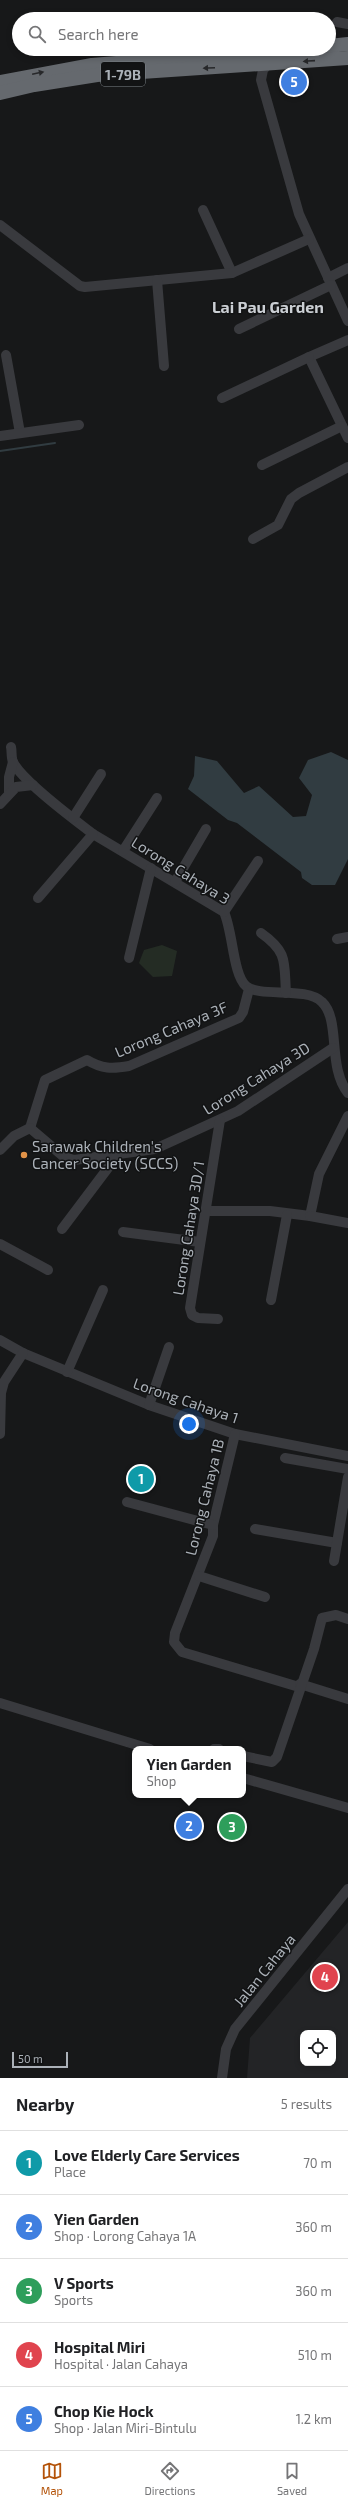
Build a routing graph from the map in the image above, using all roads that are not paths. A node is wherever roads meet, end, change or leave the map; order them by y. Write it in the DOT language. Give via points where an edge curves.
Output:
graph roads {
  1 [pos="338,22"];
  2 [pos="348,24"];
  3 [pos="348,44"];
  4 [pos="336,45"];
  5 [pos="202,56"];
  6 [pos="348,58"];
  7 [pos="268,64"];
  8 [pos="248,66"];
  9 [pos="261,80"];
  10 [pos="0,82"];
  11 [pos="0,93"];
  12 [pos="203,210"];
  13 [pos="0,225"];
  14 [pos="309,240"];
  15 [pos="348,268"];
  16 [pos="232,273"];
  17 [pos="157,280"];
  18 [pos="330,282"];
  19 [pos="348,321"];
  20 [pos="239,329"];
  21 [pos="348,340"];
  22 [pos="6,355"];
  23 [pos="309,357"];
  24 [pos="164,366"];
  25 [pos="222,398"];
  26 [pos="79,425"];
  27 [pos="342,426"];
  28 [pos="20,433"];
  29 [pos="0,436"];
  30 [pos="348,438"];
  31 [pos="262,465"];
  32 [pos="348,467"];
  33 [pos="252,539"];
  34 [pos="11,746"];
  35 [pos="13,762"];
  36 [pos="101,774"];
  37 [pos="33,785"];
  38 [pos="9,792"];
  39 [pos="157,798"];
  40 [pos="0,804"];
  41 [pos="73,818"];
  42 [pos="206,829"];
  43 [pos="93,834"];
  44 [pos="123,852"];
  45 [pos="258,860"];
  46 [pos="151,868"];
  47 [pos="175,882"];
  48 [pos="38,898"];
  49 [pos="224,912"];
  50 [pos="262,933"];
  51 [pos="348,937"];
  52 [pos="337,939"];
  53 [pos="129,958"];
  54 [pos="249,989"];
  55 [pos="286,993"];
  56 [pos="333,1048"];
  57 [pos="348,1093"];
  58 [pos="348,1116"];
  59 [pos="220,1120"];
  60 [pos="30,1128"];
  61 [pos="1,1148"];
  62 [pos="117,1156"];
  63 [pos="206,1211"];
  64 [pos="287,1215"];
  65 [pos="310,1216"];
  66 [pos="348,1223"];
  67 [pos="62,1229"];
  68 [pos="123,1232"];
  69 [pos="200,1242"];
  70 [pos="0,1244"];
  71 [pos="48,1270"];
  72 [pos="102,1290"];
  73 [pos="271,1300"];
  74 [pos="218,1319"];
  75 [pos="0,1340"];
  76 [pos="170,1347"];
  77 [pos="23,1353"];
  78 [pos="67,1372"];
  79 [pos="149,1405"];
  80 [pos="0,1434"];
  81 [pos="235,1434"];
  82 [pos="348,1456"];
  83 [pos="285,1458"];
  84 [pos="348,1469"];
  85 [pos="348,1477"];
  86 [pos="127,1502"];
  87 [pos="213,1525"];
  88 [pos="255,1529"];
  89 [pos="337,1543"];
  90 [pos="334,1561"];
  91 [pos="199,1576"];
  92 [pos="265,1597"];
  93 [pos="348,1618"];
  94 [pos="300,1685"];
  95 [pos="348,1699"];
  96 [pos="0,1703"];
  97 [pos="140,1746"];
  98 [pos="246,1757"];
  99 [pos="246,1779"];
  100 [pos="347,1808"];
  101 [pos="348,1889"];
  102 [pos="222,2078"];
  1 -- 2 [label="street"];
  3 -- 4 [label="highway"];
  10 -- 5 [label="highway, one-way" via="92,65"];
  6 -- 7 [label="highway, 1-79B, one-way"];
  7 -- 8 [label="highway, 1-79B"];
  7 -- 9 [label="street" via="263,70"];
  8 -- 9 [label="street"];
  8 -- 11 [label="highway, 1-79B, one-way" via="97,75 34,84"];
  9 -- 14 [label="street" via="299,214"];
  12 -- 16 [label="street"];
  13 -- 17 [label="street" via="80,286 90,288"];
  14 -- 16 [label="street"];
  14 -- 18 [label="street"];
  15 -- 18 [label="street"];
  16 -- 17 [label="street"];
  17 -- 24 [label="street"];
  18 -- 19 [label="street"];
  18 -- 20 [label="street"];
  21 -- 23 [label="street"];
  22 -- 28 [label="street"];
  23 -- 25 [label="street"];
  23 -- 27 [label="street"];
  26 -- 28 [label="street"];
  27 -- 30 [label="street"];
  27 -- 31 [label="street"];
  28 -- 29 [label="street"];
  32 -- 33 [label="street" via="299,493 291,499 278,525"];
  34 -- 35 [label="street"];
  35 -- 37 [label="street, Lorong Cahaya 3"];
  35 -- 38 [label="street"];
  36 -- 41 [label="street"];
  37 -- 38 [label="street" via="16,787"];
  37 -- 41 [label="street, Lorong Cahaya 3"];
  38 -- 40 [label="street"];
  39 -- 44 [label="street"];
  41 -- 43 [label="street, Lorong Cahaya 3"];
  42 -- 47 [label="street"];
  43 -- 44 [label="street, Lorong Cahaya 3"];
  43 -- 48 [label="street"];
  44 -- 46 [label="street, Lorong Cahaya 3"];
  45 -- 49 [label="street"];
  46 -- 47 [label="street, Lorong Cahaya 3"];
  46 -- 53 [label="street"];
  47 -- 49 [label="street, Lorong Cahaya 3"];
  49 -- 54 [label="street, Lorong Cahaya 3" via="232,935 238,975"];
  50 -- 55 [label="street" via="276,943 283,956"];
  51 -- 52 [label="street"];
  54 -- 55 [label="street"];
  54 -- 60 [label="street, Lorong Cahaya 3F" via="239,1018 129,1066 106,1068 87,1060 50,1076 43,1085"];
  55 -- 56 [label="street" via="313,996 323,1002 332,1026"];
  56 -- 57 [label="street" via="340,1082"];
  56 -- 59 [label="street, Lorong Cahaya 3D"];
  58 -- 65 [label="street" via="319,1174"];
  59 -- 62 [label="street, Lorong Cahaya 3D" via="154,1149"];
  59 -- 63 [label="street, Lorong Cahaya 3D/1"];
  60 -- 61 [label="street" via="14,1136"];
  60 -- 62 [label="street, Lorong Cahaya 3D" via="64,1157 74,1160"];
  62 -- 67 [label="street"];
  63 -- 64 [label="street" via="270,1211"];
  63 -- 69 [label="street, Lorong Cahaya 3D/1"];
  64 -- 65 [label="street"];
  64 -- 73 [label="street"];
  65 -- 66 [label="street"];
  68 -- 69 [label="street"];
  69 -- 74 [label="street, Lorong Cahaya 3D/1" via="190,1308 192,1315 198,1318"];
  70 -- 71 [label="street"];
  72 -- 78 [label="street"];
  75 -- 77 [label="street, Lorong Cahaya 1"];
  76 -- 79 [label="street"];
  77 -- 78 [label="street, Lorong Cahaya 1"];
  77 -- 80 [label="street" via="4,1382 1,1393"];
  78 -- 79 [label="street, Lorong Cahaya 1"];
  79 -- 81 [label="street, Lorong Cahaya 1"];
  81 -- 82 [label="street, Lorong Cahaya 1"];
  81 -- 87 [label="street, Lorong Cahaya 1B"];
  83 -- 84 [label="street"];
  85 -- 89 [label="street"];
  86 -- 87 [label="street"];
  87 -- 91 [label="street, Lorong Cahaya 1B" via="213,1536"];
  88 -- 89 [label="street"];
  89 -- 90 [label="street"];
  91 -- 92 [label="street"];
  91 -- 94 [label="street, Lorong Cahaya 1B" via="175,1633 174,1642 177,1648 182,1652"];
  93 -- 94 [label="street" via="336,1615 322,1618 314,1649"];
  94 -- 95 [label="street"];
  94 -- 98 [label="street" via="277,1757 272,1762"];
  96 -- 97 [label="street"];
  99 -- 100 [label="street"];
  101 -- 102 [label="street, Jalan Cahaya" via="235,2029 226,2049"];
}
